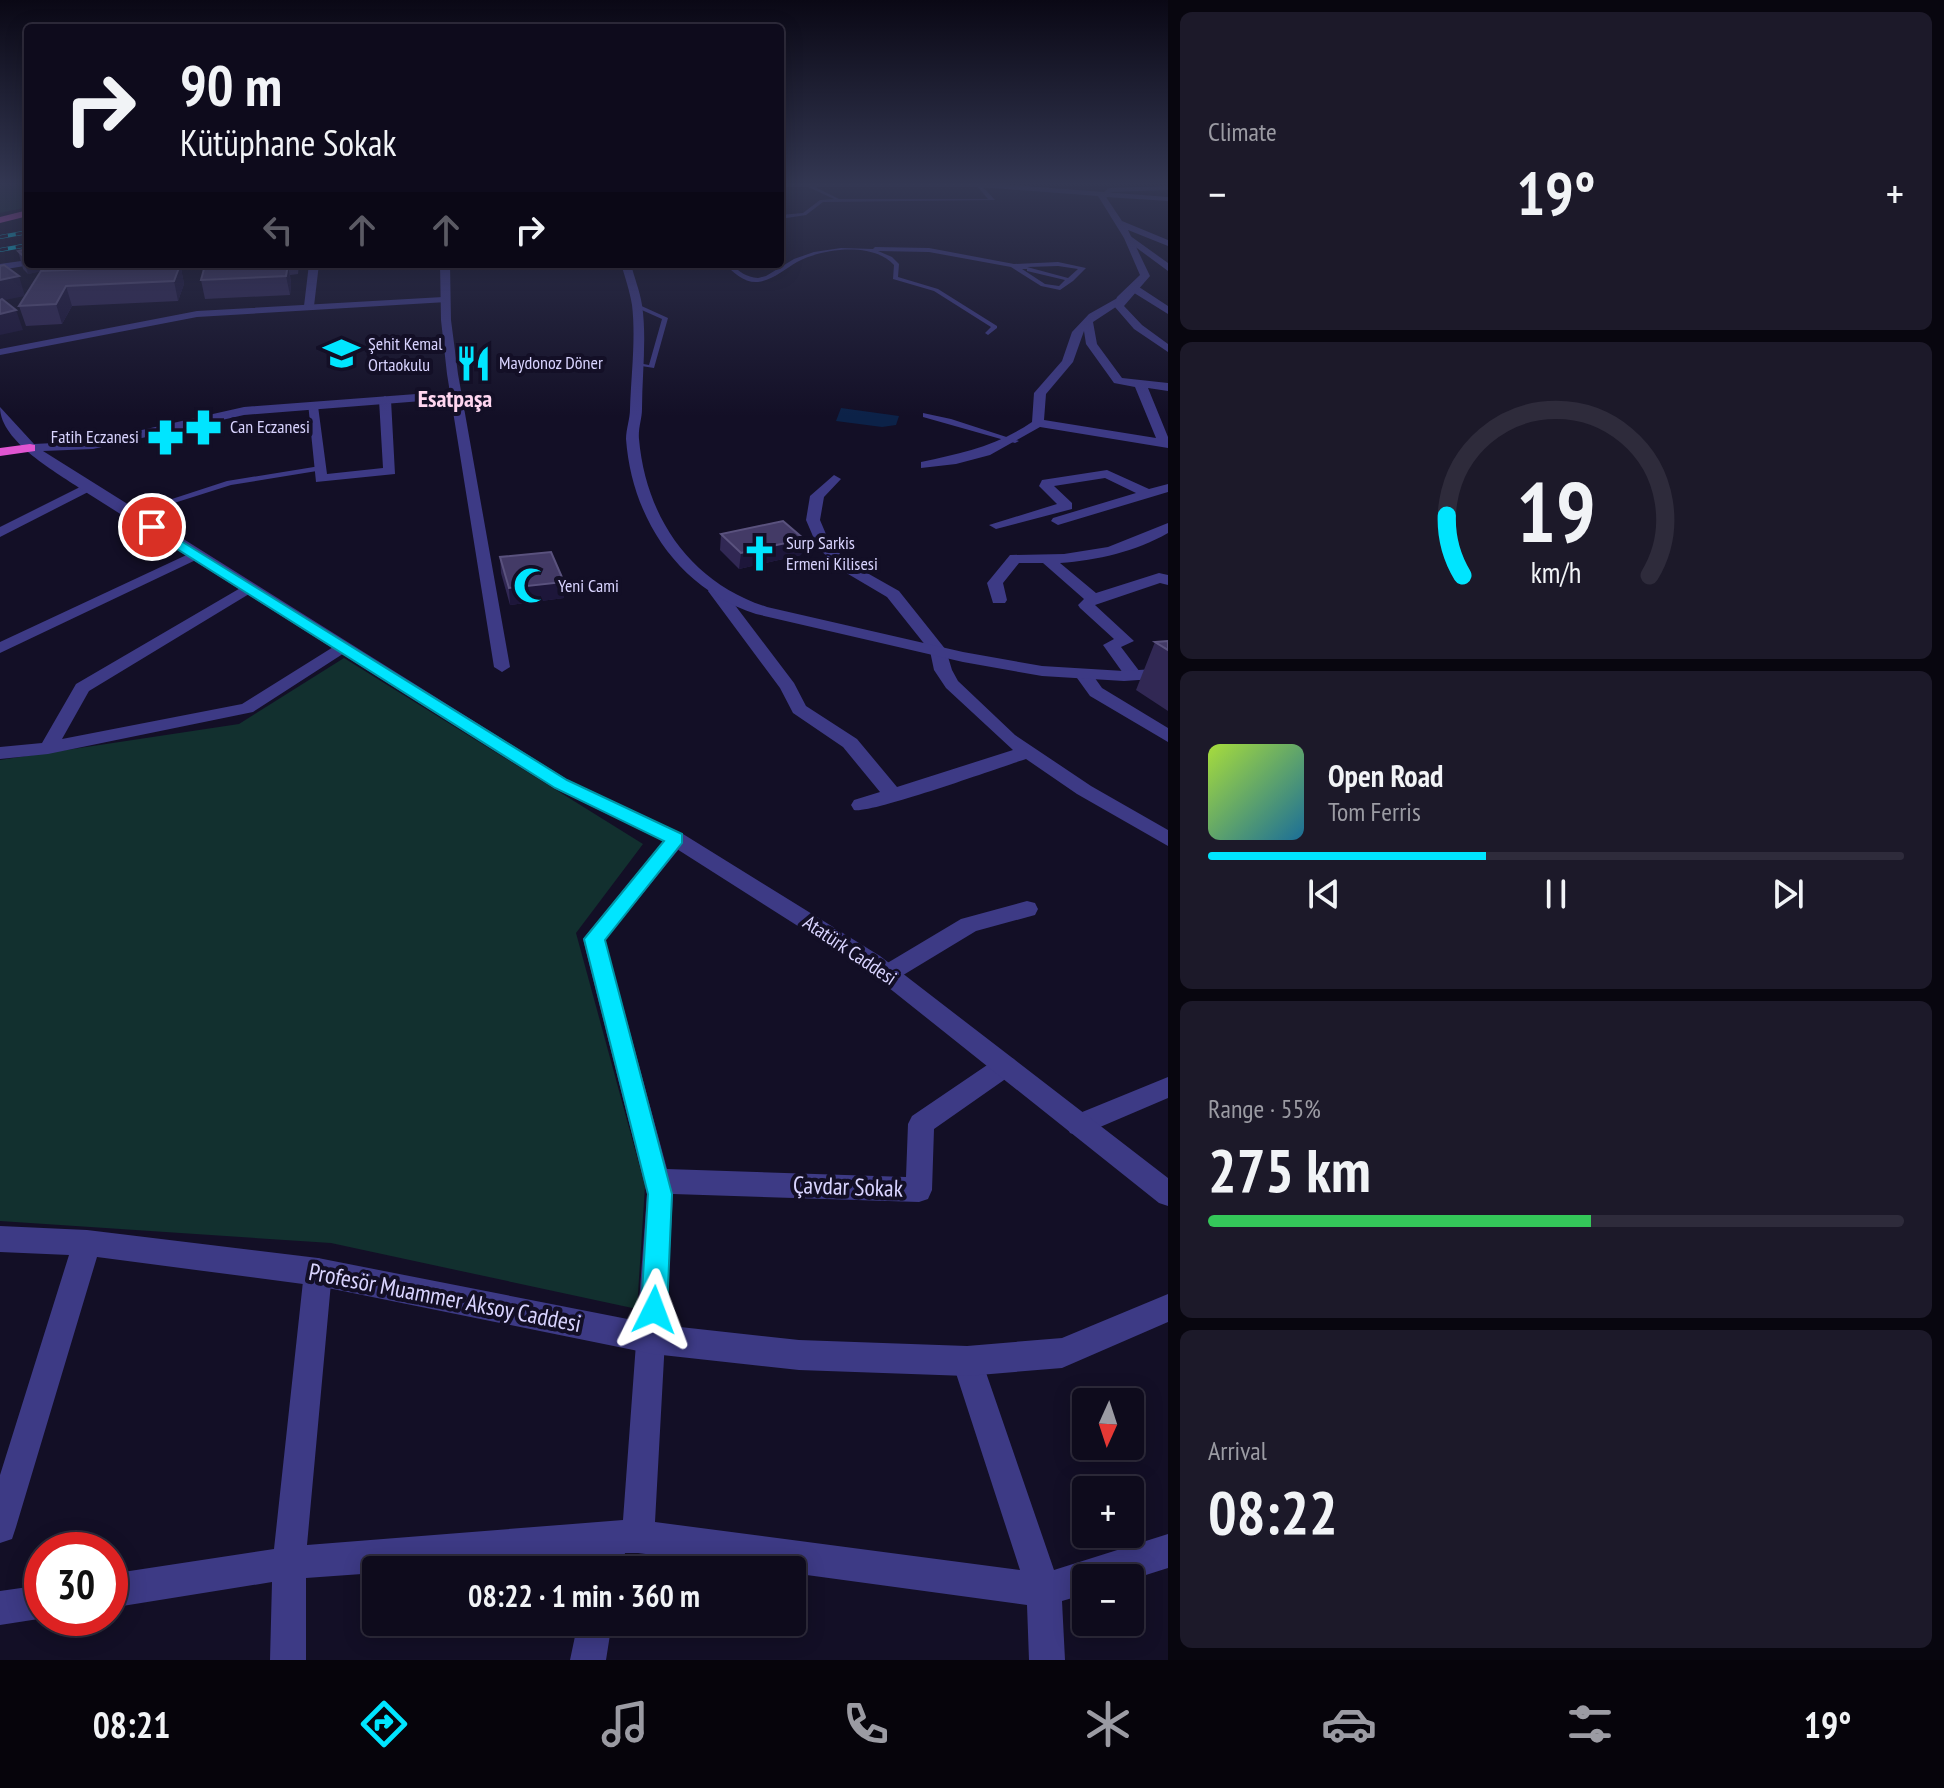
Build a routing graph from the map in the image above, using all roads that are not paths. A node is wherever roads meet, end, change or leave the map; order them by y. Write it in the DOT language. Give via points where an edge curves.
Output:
graph roads {
  1 [pos="795,261"];
  2 [pos="895,261"];
  3 [pos="988,261"];
  4 [pos="1139,261"];
  5 [pos="23,264"];
  6 [pos="1013,266"];
  7 [pos="0,268"];
  8 [pos="314,268"];
  9 [pos="445,268"];
  10 [pos="627,268"];
  11 [pos="733,268"];
  12 [pos="1025,268"];
  13 [pos="1080,273"];
  14 [pos="1071,280"];
  15 [pos="1135,289"];
  16 [pos="1121,299"];
  17 [pos="443,300"];
  18 [pos="309,306"];
  19 [pos="637,306"];
  20 [pos="1168,311"];
  21 [pos="1088,322"];
  22 [pos="988,333"];
  23 [pos="1168,349"];
  24 [pos="0,352"];
  25 [pos="638,365"];
  26 [pos="1141,386"];
  27 [pos="1168,387"];
  28 [pos="456,395"];
  29 [pos="385,400"];
  30 [pos="1150,404"];
  31 [pos="1168,405"];
  32 [pos="312,406"];
  33 [pos="0,411"];
  34 [pos="926,415"];
  35 [pos="1038,423"];
  36 [pos="8,436"];
  37 [pos="1015,441"];
  38 [pos="1166,443"];
  39 [pos="30,448"];
  40 [pos="0,452"];
  41 [pos="926,465"];
  42 [pos="320,468"];
  43 [pos="834,479"];
  44 [pos="89,488"];
  45 [pos="1162,492"];
  46 [pos="130,514"];
  47 [pos="1058,521"];
  48 [pos="996,525"];
  49 [pos="1168,527"];
  50 [pos="0,533"];
  51 [pos="195,555"];
  52 [pos="1047,559"];
  53 [pos="1168,580"];
  54 [pos="249,588"];
  55 [pos="716,591"];
  56 [pos="1093,599"];
  57 [pos="999,600"];
  58 [pos="0,648"];
  59 [pos="344,648"];
  60 [pos="938,650"];
  61 [pos="502,667"];
  62 [pos="1168,673"];
  63 [pos="1134,676"];
  64 [pos="1086,678"];
  65 [pos="1168,736"];
  66 [pos="48,748"];
  67 [pos="1028,752"];
  68 [pos="0,753"];
  69 [pos="894,797"];
  70 [pos="861,805"];
  71 [pos="676,839"];
  72 [pos="1168,839"];
  73 [pos="1027,909"];
  74 [pos="887,974"];
  75 [pos="1005,1066"];
  76 [pos="1168,1087"];
  77 [pos="1079,1125"];
  78 [pos="657,1181"];
  79 [pos="1168,1194"];
  80 [pos="0,1239"];
  81 [pos="87,1243"];
  82 [pos="318,1272"];
  83 [pos="1168,1308"];
  84 [pos="653,1339"];
  85 [pos="967,1361"];
  86 [pos="0,1527"];
  87 [pos="624,1536"];
  88 [pos="1168,1551"];
  89 [pos="613,1556"];
  90 [pos="289,1563"];
  91 [pos="128,1588"];
  92 [pos="1044,1590"];
  93 [pos="24,1605"];
  94 [pos="0,1608"];
  95 [pos="592,1636"];
  96 [pos="288,1660"];
  97 [pos="588,1660"];
  98 [pos="1047,1660"];
  1 -- 11 [label="lane" via="767,279 745,277"];
  2 -- 22 [label="lane" via="895,278 936,290 984,316 995,327"];
  3 -- 6 [label="lane"];
  4 -- 15 [label="street" via="1145,276"];
  5 -- 7 [label="street"];
  6 -- 12 [label="lane"];
  6 -- 13 [label="lane" via="1075,265 1083,268"];
  6 -- 14 [label="lane" via="1052,288"];
  8 -- 18 [label="street"];
  9 -- 17 [label="street"];
  10 -- 19 [label="street"];
  12 -- 13 [label="lane"];
  12 -- 14 [label="lane"];
  13 -- 14 [label="lane"];
  15 -- 16 [label="street"];
  15 -- 20 [label="street"];
  16 -- 21 [label="street"];
  16 -- 23 [label="street" via="1119,306 1127,317"];
  17 -- 18 [label="street"];
  17 -- 28 [label="street"];
  18 -- 24 [label="street" via="197,314"];
  19 -- 25 [label="street"];
  19 -- 25 [label="lane" via="665,318 652,367"];
  21 -- 26 [label="street" via="1092,344 1118,381"];
  21 -- 35 [label="street" via="1076,334 1067,362 1040,393"];
  25 -- 55 [label="street" via="631,427 651,516 695,575"];
  26 -- 27 [label="street"];
  26 -- 30 [label="street"];
  28 -- 29 [label="street"];
  28 -- 61 [label="street"];
  29 -- 32 [label="street"];
  29 -- 42 [label="street" via="390,471 321,479"];
  30 -- 31 [label="street"];
  30 -- 38 [label="street"];
  32 -- 39 [label="street" via="244,411 93,445"];
  32 -- 42 [label="street"];
  33 -- 36 [label="street, Atatürk Caddesi"];
  34 -- 37 [label="lane"];
  35 -- 37 [label="street"];
  35 -- 38 [label="street"];
  36 -- 39 [label="street, Atatürk Caddesi"];
  37 -- 41 [label="street"];
  39 -- 40 [label="highway"];
  39 -- 44 [label="street, Atatürk Caddesi"];
  42 -- 46 [label="lane" via="230,483"];
  43 -- 60 [label="street" via="817,496 813,520 825,548 893,594"];
  44 -- 46 [label="street, Atatürk Caddesi"];
  44 -- 50 [label="street"];
  45 -- 47 [label="street"];
  45 -- 48 [label="street" via="1107,474 1073,478 1046,486 1067,506"];
  46 -- 51 [label="street, Atatürk Caddesi"];
  49 -- 52 [label="street" via="1147,540 1093,557"];
  51 -- 54 [label="street, Atatürk Caddesi"];
  51 -- 58 [label="street"];
  52 -- 56 [label="street"];
  52 -- 57 [label="street" via="1015,558 995,583"];
  53 -- 56 [label="street" via="1159,578"];
  54 -- 59 [label="street, Atatürk Caddesi"];
  54 -- 66 [label="street" via="82,688"];
  55 -- 60 [label="street" via="760,610"];
  55 -- 69 [label="street" via="805,718 849,742"];
  56 -- 63 [label="street" via="1086,605 1126,641 1111,645"];
  59 -- 66 [label="street" via="247,708"];
  59 -- 71 [label="street, Atatürk Caddesi" via="561,784"];
  60 -- 64 [label="street" via="1027,671"];
  60 -- 67 [label="street" via="952,684"];
  62 -- 63 [label="street"];
  63 -- 64 [label="street"];
  64 -- 65 [label="street" via="1096,692"];
  66 -- 68 [label="street"];
  67 -- 69 [label="street"];
  67 -- 72 [label="street"];
  69 -- 70 [label="street"];
  71 -- 74 [label="street, Atatürk Caddesi"];
  71 -- 78 [label="street" via="594,939"];
  73 -- 74 [label="street" via="969,925"];
  74 -- 75 [label="street, Atatürk Caddesi"];
  75 -- 77 [label="street, Atatürk Caddesi"];
  75 -- 78 [label="street, Çavdar Sokak" via="921,1124 919,1190"];
  76 -- 77 [label="street"];
  77 -- 79 [label="street, Atatürk Caddesi"];
  78 -- 84 [label="street"];
  80 -- 81 [label="street, Profesör Muammer Aksoy Caddesi"];
  81 -- 82 [label="street, Profesör Muammer Aksoy Caddesi"];
  81 -- 86 [label="street"];
  82 -- 84 [label="street, Profesör Muammer Aksoy Caddesi"];
  82 -- 90 [label="street"];
  83 -- 85 [label="street, Profesör Muammer Aksoy Caddesi" via="1062,1353"];
  84 -- 85 [label="street, Profesör Muammer Aksoy Caddesi" via="799,1355"];
  84 -- 87 [label="street"];
  85 -- 92 [label="street"];
  87 -- 89 [label="street"];
  87 -- 90 [label="street"];
  87 -- 92 [label="street"];
  88 -- 92 [label="street"];
  90 -- 91 [label="street"];
  90 -- 96 [label="street"];
  92 -- 98 [label="street"];
  93 -- 94 [label="street"];
  95 -- 97 [label="street"];
}
